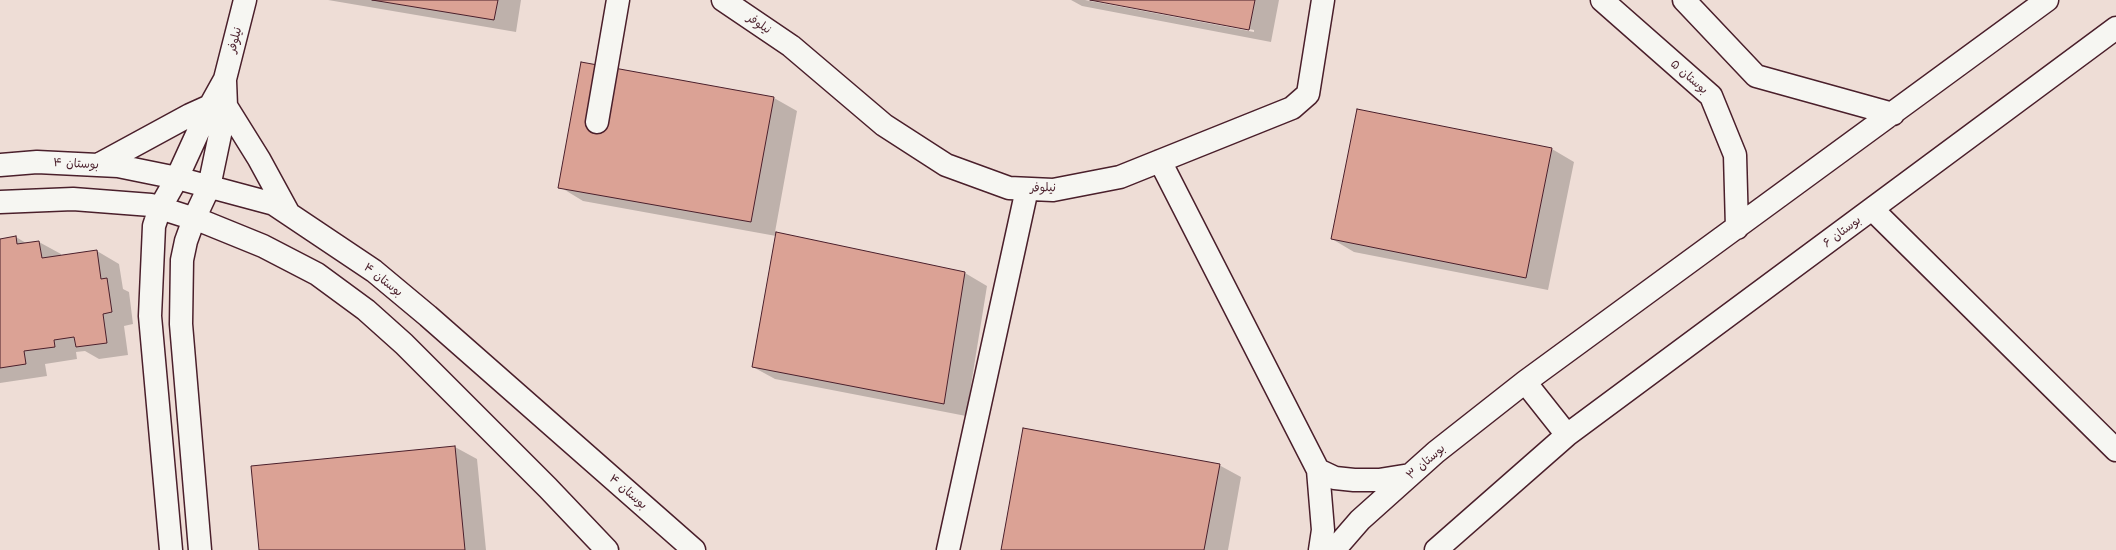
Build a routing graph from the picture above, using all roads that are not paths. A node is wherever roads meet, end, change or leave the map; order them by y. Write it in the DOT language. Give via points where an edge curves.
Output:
graph roads {
  1 [pos="245,0"];
  2 [pos="618,0"];
  3 [pos="723,0"];
  4 [pos="1323,0"];
  5 [pos="1602,0"];
  6 [pos="1684,0"];
  7 [pos="2047,0"];
  8 [pos="2116,28"];
  9 [pos="218,106"];
  10 [pos="1893,114"];
  11 [pos="596,122"];
  12 [pos="1160,161"];
  13 [pos="0,165"];
  14 [pos="98,165"];
  15 [pos="177,178"];
  16 [pos="209,187"];
  17 [pos="1027,189"];
  18 [pos="0,202"];
  19 [pos="160,208"];
  20 [pos="1872,209"];
  21 [pos="290,215"];
  22 [pos="194,219"];
  23 [pos="1737,228"];
  24 [pos="1525,382"];
  25 [pos="1567,435"];
  26 [pos="2116,450"];
  27 [pos="1318,470"];
  28 [pos="1410,475"];
  29 [pos="171,550"];
  30 [pos="200,550"];
  31 [pos="607,550"];
  32 [pos="694,550"];
  33 [pos="948,550"];
  34 [pos="1320,550"];
  35 [pos="1334,550"];
  36 [pos="1436,550"];
  1 -- 9 [label="street, نیلوفر"];
  2 -- 11 [label="street"];
  3 -- 17 [label="street, نیلوفر" via="791,46 884,125 946,165 1009,188"];
  4 -- 12 [label="street, نیلوفر" via="1308,94 1292,108"];
  5 -- 23 [label="street, بوستان ۵" via="1711,96 1735,155"];
  6 -- 10 [label="street" via="1756,76"];
  7 -- 10 [label="street"];
  8 -- 20 [label="street, بوستان ۶"];
  9 -- 14 [label="street" via="190,115"];
  9 -- 15 [label="street"];
  9 -- 16 [label="street"];
  9 -- 21 [label="street" via="259,159"];
  10 -- 23 [label="street"];
  12 -- 17 [label="street, نیلوفر" via="1120,177 1053,190"];
  12 -- 27 [label="street"];
  13 -- 14 [label="street, بوستان ۴" via="37,162"];
  14 -- 15 [label="street, بوستان ۴" via="118,166"];
  15 -- 16 [label="street, بوستان ۴"];
  15 -- 19 [label="street"];
  16 -- 21 [label="street, بوستان ۴" via="274,204"];
  16 -- 22 [label="street"];
  17 -- 33 [label="street"];
  18 -- 19 [label="street" via="73,199 151,205"];
  19 -- 22 [label="street"];
  19 -- 29 [label="street" via="154,226 150,316"];
  20 -- 25 [label="street, بوستان ۶"];
  20 -- 26 [label="street"];
  21 -- 32 [label="street, بوستان ۴" via="374,271"];
  22 -- 30 [label="street" via="182,260 180,324"];
  22 -- 31 [label="street" via="263,246 317,274 366,310 404,344 543,482"];
  23 -- 24 [label="street"];
  24 -- 25 [label="street"];
  24 -- 28 [label="street, بوستان ۳"];
  25 -- 36 [label="street"];
  27 -- 28 [label="street" via="1335,478 1354,480 1379,480"];
  27 -- 34 [label="street" via="1323,530"];
  28 -- 35 [label="street, بوستان ۳" via="1360,520"];
}
